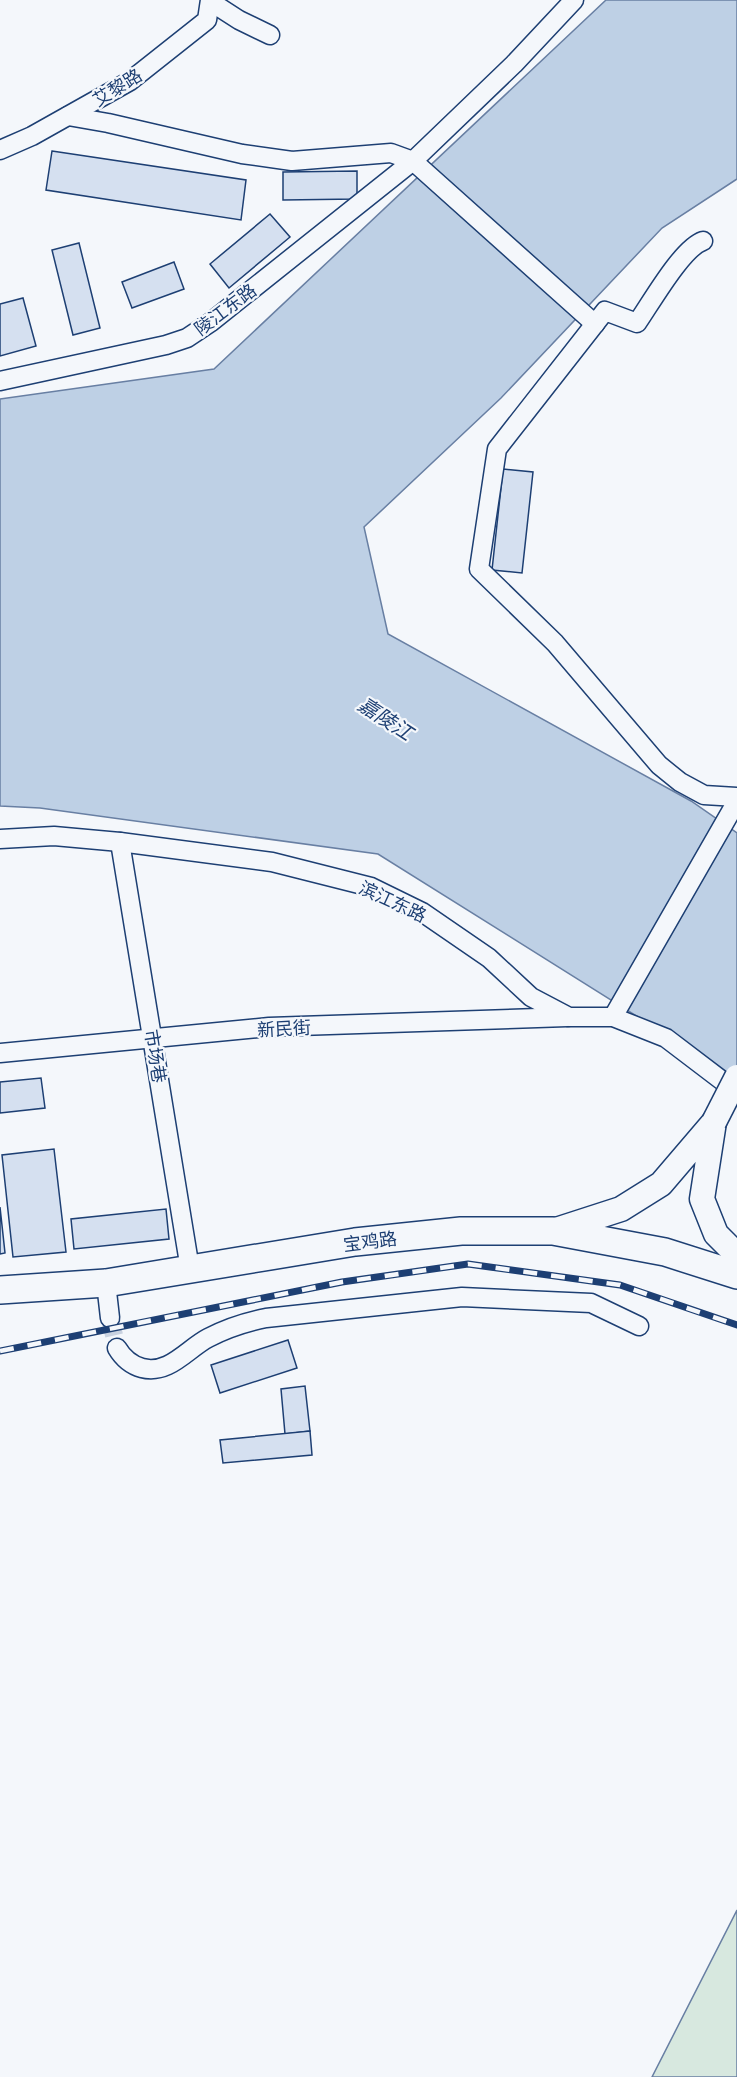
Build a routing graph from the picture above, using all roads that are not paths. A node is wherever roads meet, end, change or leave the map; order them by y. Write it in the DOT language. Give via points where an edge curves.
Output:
graph roads {
  1 [pos="574,0"];
  2 [pos="212,1"];
  3 [pos="270,35"];
  4 [pos="68,116"];
  5 [pos="0,150"];
  6 [pos="413,161"];
  7 [pos="703,241"];
  8 [pos="595,324"];
  9 [pos="0,381"];
  10 [pos="735,802"];
  11 [pos="0,840"];
  12 [pos="120,842"];
  13 [pos="617,1010"];
  14 [pos="569,1017"];
  15 [pos="153,1038"];
  16 [pos="0,1053"];
  17 [pos="737,1077"];
  18 [pos="737,1092"];
  19 [pos="714,1122"];
  20 [pos="553,1231"];
  21 [pos="737,1255"];
  22 [pos="190,1269"];
  23 [pos="737,1275"];
  24 [pos="106,1283"];
  25 [pos="0,1290"];
  26 [pos="110,1318"];
  27 [pos="639,1326"];
  28 [pos="117,1348"];
  1 -- 6 [label="street, 陵江东路"];
  2 -- 3 [label="street"];
  2 -- 4 [label="street, 艾黎路" via="207,20 130,81"];
  4 -- 5 [label="street, 艾黎路"];
  4 -- 6 [label="street" via="292,161 391,153"];
  6 -- 8 [label="street"];
  6 -- 9 [label="street, 陵江东路" via="187,338"];
  7 -- 8 [label="street" via="681,259 637,323 605,311"];
  8 -- 10 [label="street" via="497,449 479,569 555,643 659,765 704,795"];
  10 -- 13 [label="street"];
  11 -- 12 [label="street, 滨江东路" via="54,836"];
  12 -- 14 [label="street, 滨江东路" via="272,862 371,887 422,912 489,958 531,997"];
  12 -- 15 [label="street, 市场巷"];
  13 -- 14 [label="street, 滨江东路"];
  13 -- 18 [label="street, 滨江东路" via="666,1038"];
  14 -- 15 [label="street, 新民街" via="269,1028"];
  15 -- 16 [label="street, 新民街"];
  15 -- 22 [label="street, 市场巷"];
  17 -- 19 [label="main road, bridge"];
  19 -- 20 [label="main road" via="661,1184 621,1209"];
  19 -- 21 [label="main road" via="702,1199 716,1234"];
  20 -- 22 [label="highway, 宝鸡路" via="437,1233"];
  20 -- 23 [label="highway, 宝鸡路" via="665,1252"];
  22 -- 24 [label="highway, 宝鸡路"];
  24 -- 25 [label="highway, 宝鸡路"];
  24 -- 26 [label="street"];
  27 -- 28 [label="street" via="591,1303 462,1297 245,1322 157,1369 131,1364"];
}
